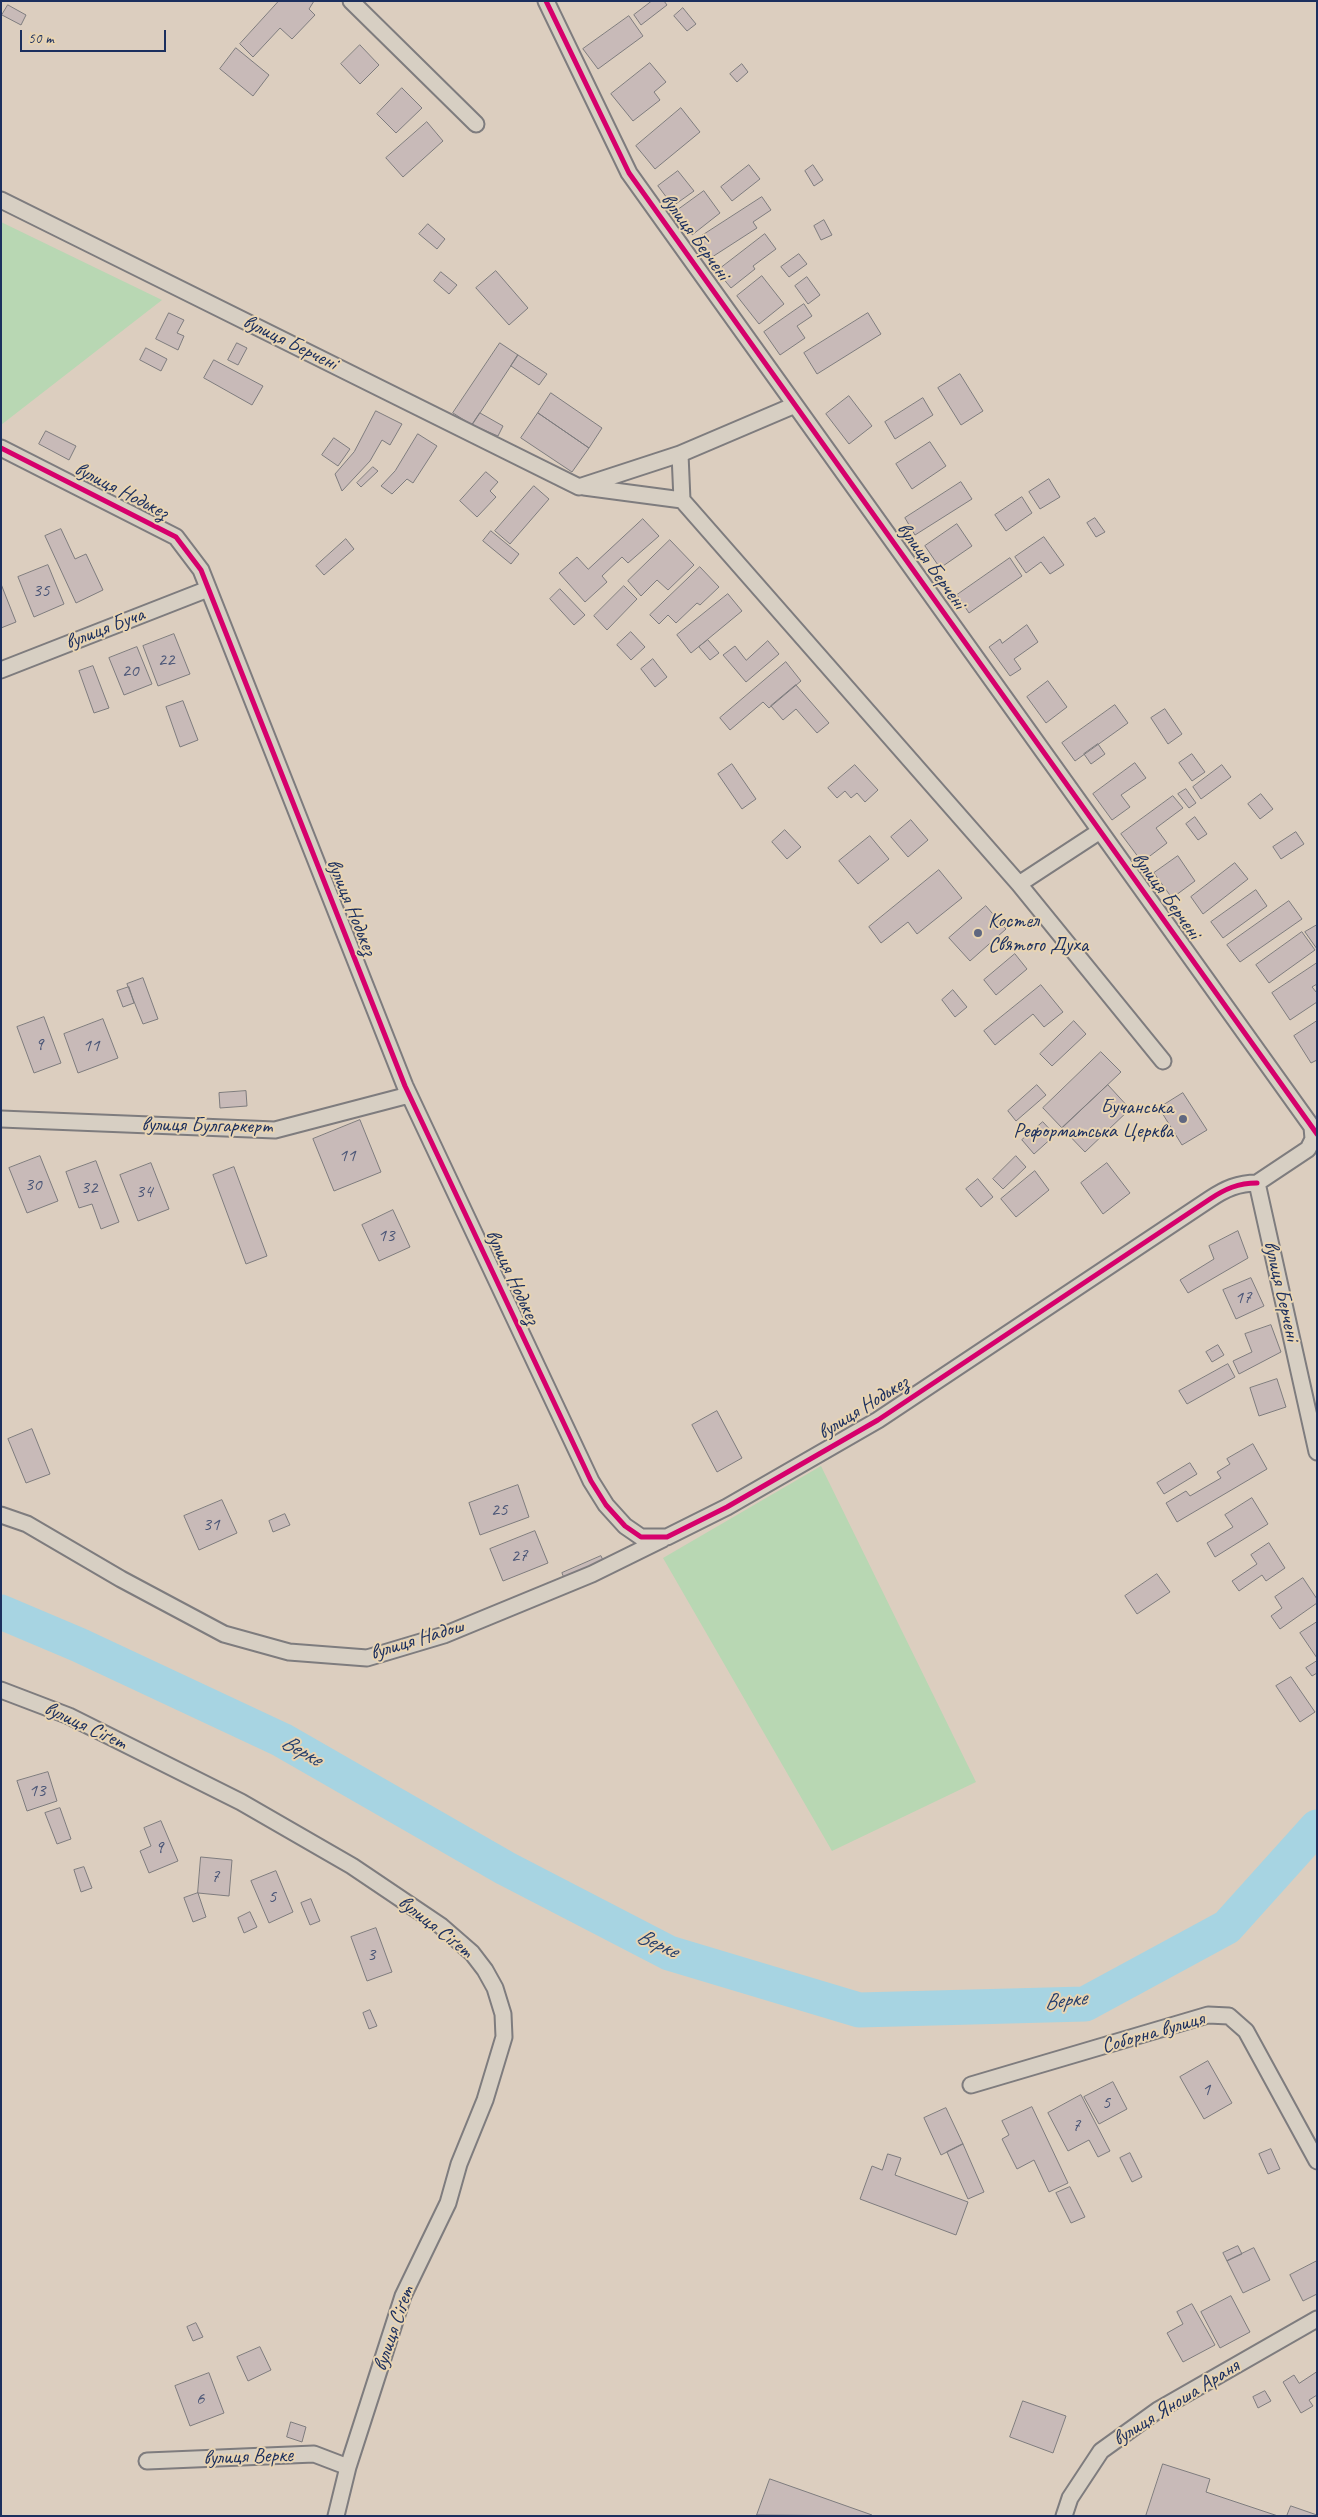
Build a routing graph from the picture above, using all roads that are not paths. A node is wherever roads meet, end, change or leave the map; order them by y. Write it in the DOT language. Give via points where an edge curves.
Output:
graph roads {
  1 [pos="350,1"];
  2 [pos="546,1"];
  3 [pos="476,124"];
  4 [pos="1,200"];
  5 [pos="795,405"];
  6 [pos="1,448"];
  7 [pos="680,454"];
  8 [pos="579,487"];
  9 [pos="682,500"];
  10 [pos="208,589"];
  11 [pos="1,670"];
  12 [pos="1100,831"];
  13 [pos="1019,884"];
  14 [pos="1163,1061"];
  15 [pos="409,1095"];
  16 [pos="1,1119"];
  17 [pos="1314,1131"];
  18 [pos="1256,1183"];
  19 [pos="1317,1452"];
  20 [pos="1,1515"];
  21 [pos="667,1537"];
  22 [pos="1,1690"];
  23 [pos="971,2085"];
  24 [pos="1317,2161"];
  25 [pos="1317,2319"];
  26 [pos="147,2461"];
  27 [pos="348,2467"];
  28 [pos="336,2516"];
  29 [pos="1064,2516"];
  1 -- 3 [label="street"];
  2 -- 5 [label="street, вулиця Берчені" via="629,173"];
  4 -- 8 [label="street, вулиця Берчені"];
  5 -- 7 [label="street"];
  5 -- 12 [label="street, вулиця Берчені"];
  6 -- 10 [label="street, вулиця Нодькез" via="176,537 201,570"];
  7 -- 8 [label="street"];
  7 -- 9 [label="street"];
  8 -- 9 [label="street, вулиця Берчені"];
  9 -- 13 [label="street"];
  10 -- 11 [label="street, вулиця Буча"];
  10 -- 15 [label="street, вулиця Нодькез"];
  12 -- 13 [label="street"];
  12 -- 17 [label="street, вулиця Берчені"];
  13 -- 14 [label="street"];
  15 -- 16 [label="street, вулиця Булгаркерт" via="275,1130"];
  15 -- 21 [label="street, вулиця Нодькез" via="591,1481 625,1526 641,1537"];
  17 -- 18 [label="street, вулиця Берчені" via="1308,1149"];
  18 -- 19 [label="street, вулиця Берчені"];
  18 -- 21 [label="street, вулиця Нодькез" via="1228,1187 878,1420 727,1507"];
  20 -- 21 [label="street, вулиця Надош" via="26,1524 224,1634 289,1652 367,1658 444,1635 592,1574"];
  22 -- 27 [label="street, вулиця Сіґет" via="69,1716 233,1798 352,1866 441,1926 472,1953 495,1988 503,2014 504,2037 485,2100 459,2164 448,2203 403,2296"];
  23 -- 24 [label="street, Соборна вулиця" via="1208,2016 1229,2016 1246,2031"];
  25 -- 29 [label="street, вулиця Яноша Араня" via="1158,2410 1101,2451 1070,2498"];
  26 -- 27 [label="street, вулиця Верке" via="314,2454"];
  27 -- 28 [label="street, вулиця Сіґет"];
}
